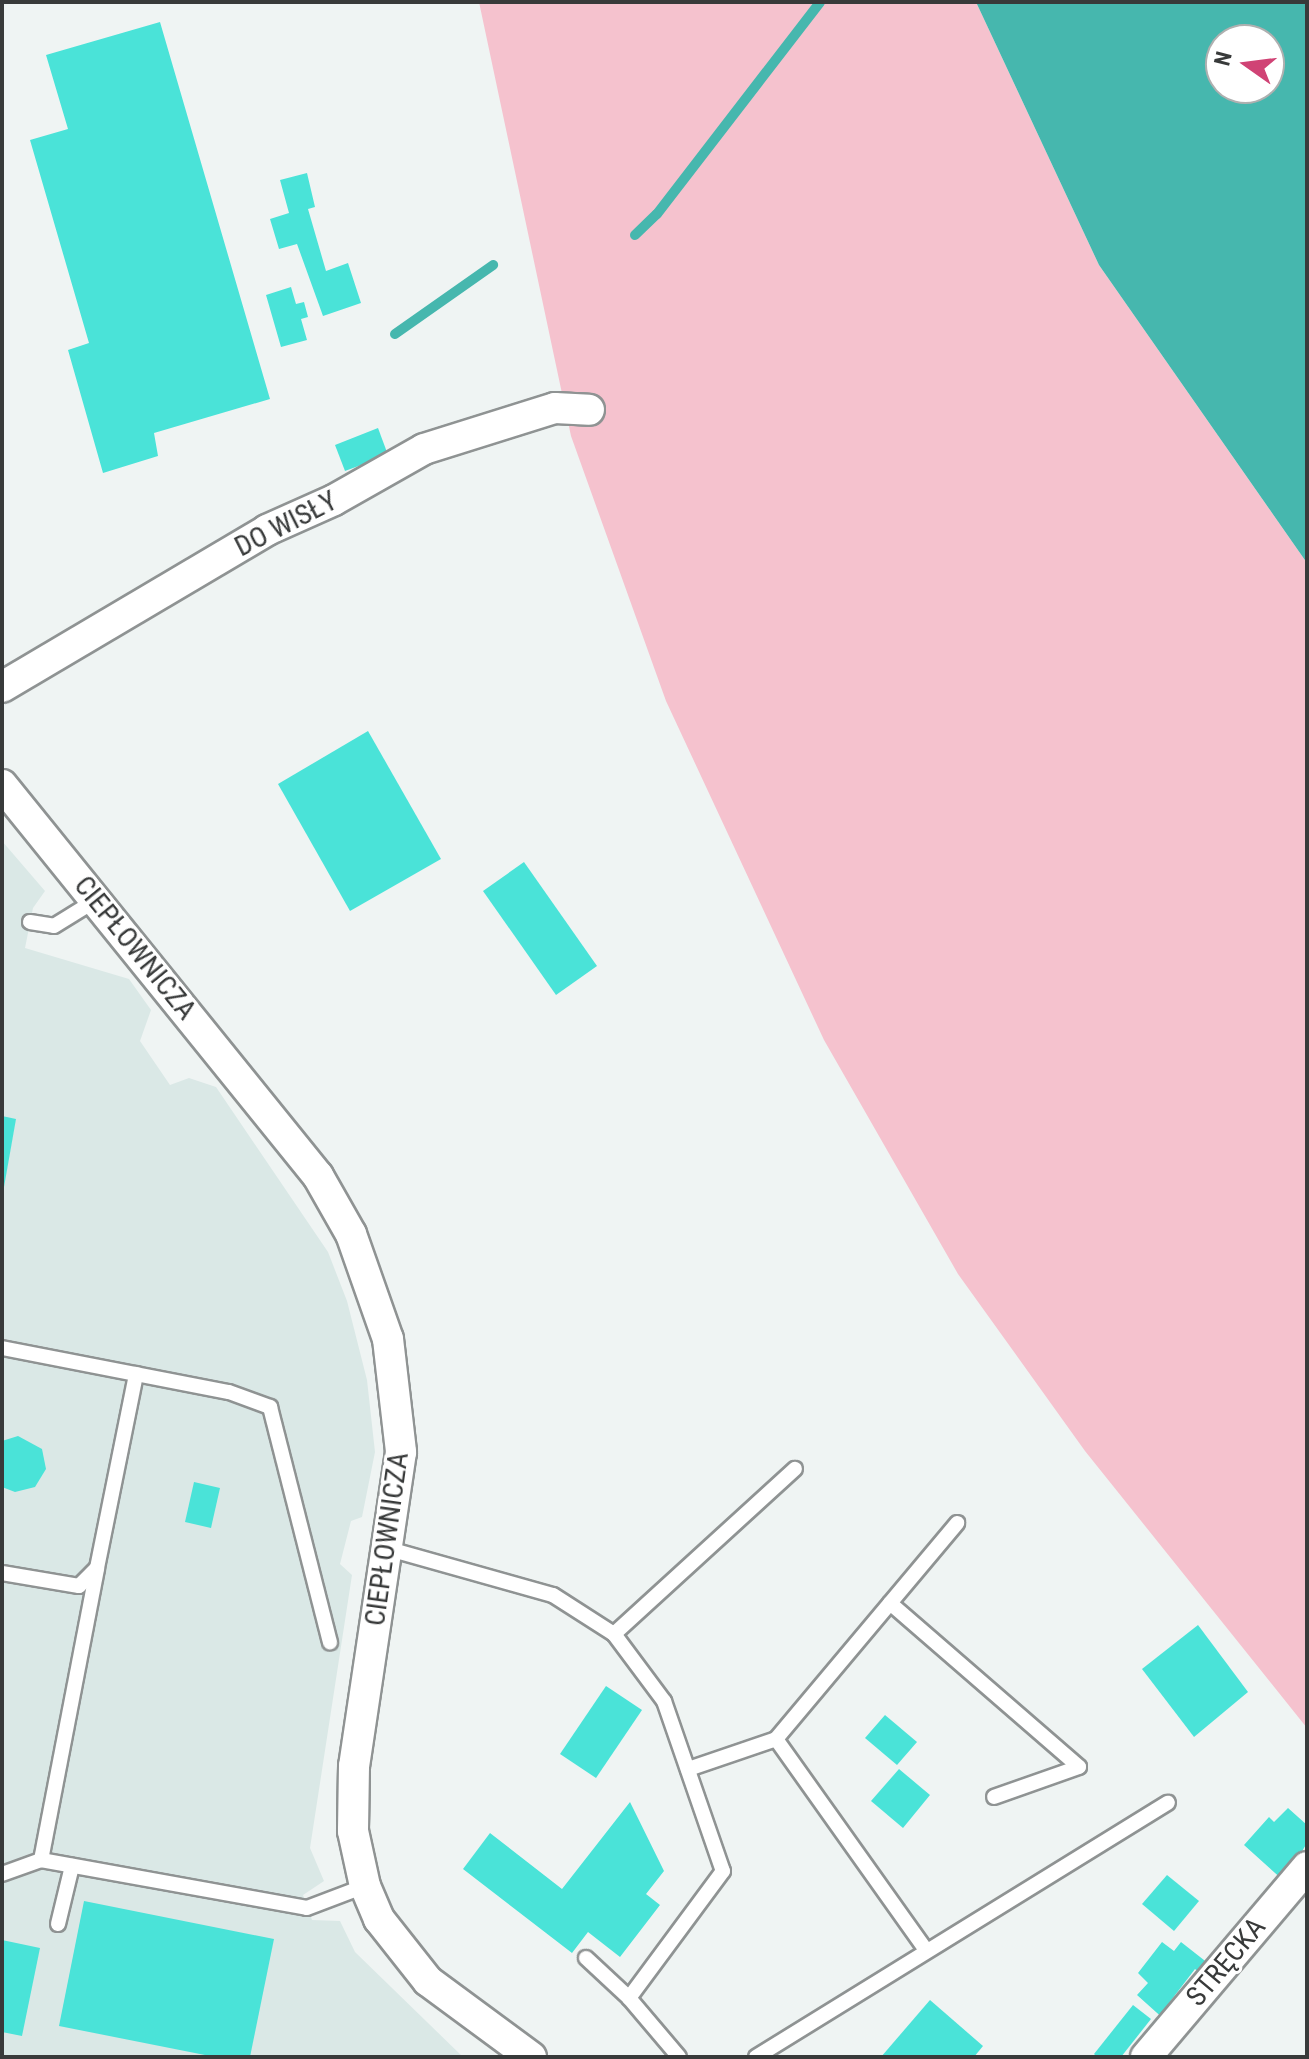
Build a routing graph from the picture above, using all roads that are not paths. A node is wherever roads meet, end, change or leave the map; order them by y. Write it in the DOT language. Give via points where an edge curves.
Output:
graph roads {
  1 [pos="589,410"];
  2 [pos="2,687"];
  3 [pos="2,785"];
  4 [pos="96,900"];
  5 [pos="30,922"];
  6 [pos="2,1348"];
  7 [pos="136,1374"];
  8 [pos="795,1469"];
  9 [pos="957,1523"];
  10 [pos="389,1549"];
  11 [pos="97,1568"];
  12 [pos="2,1573"];
  13 [pos="890,1603"];
  14 [pos="614,1634"];
  15 [pos="330,1642"];
  16 [pos="776,1739"];
  17 [pos="688,1769"];
  18 [pos="994,1797"];
  19 [pos="1168,1803"];
  20 [pos="41,1860"];
  21 [pos="72,1866"];
  22 [pos="1307,1867"];
  23 [pos="2,1874"];
  24 [pos="365,1886"];
  25 [pos="58,1924"];
  26 [pos="926,1950"];
  27 [pos="586,1958"];
  28 [pos="629,1998"];
  29 [pos="531,2057"];
  30 [pos="679,2057"];
  31 [pos="756,2057"];
  32 [pos="1146,2057"];
  1 -- 2 [label="street, DO WISŁY" via="555,408 424,449 334,500 267,530"];
  3 -- 4 [label="street, CIEPŁOWNICZA"];
  4 -- 5 [label="lane" via="54,926"];
  4 -- 10 [label="street, CIEPŁOWNICZA" via="318,1176 351,1234 388,1339 399,1408 398,1496"];
  6 -- 7 [label="lane"];
  7 -- 11 [label="lane"];
  7 -- 15 [label="lane" via="229,1392 270,1407"];
  8 -- 14 [label="lane"];
  9 -- 13 [label="lane"];
  10 -- 14 [label="lane" via="553,1595"];
  10 -- 24 [label="street, CIEPŁOWNICZA" via="354,1766 353,1831"];
  11 -- 12 [label="lane" via="79,1586"];
  11 -- 20 [label="lane"];
  13 -- 16 [label="lane"];
  13 -- 18 [label="lane" via="1079,1767"];
  14 -- 17 [label="lane" via="664,1701"];
  16 -- 17 [label="lane"];
  16 -- 26 [label="lane"];
  17 -- 28 [label="lane" via="723,1871"];
  19 -- 26 [label="lane"];
  20 -- 21 [label="lane"];
  20 -- 23 [label="lane"];
  21 -- 24 [label="lane" via="307,1908"];
  21 -- 25 [label="lane"];
  22 -- 32 [label="street, STRĘCKA"];
  24 -- 29 [label="street, CIEPŁOWNICZA" via="379,1919 428,1981"];
  26 -- 31 [label="lane"];
  27 -- 28 [label="lane"];
  28 -- 30 [label="lane"];
}
